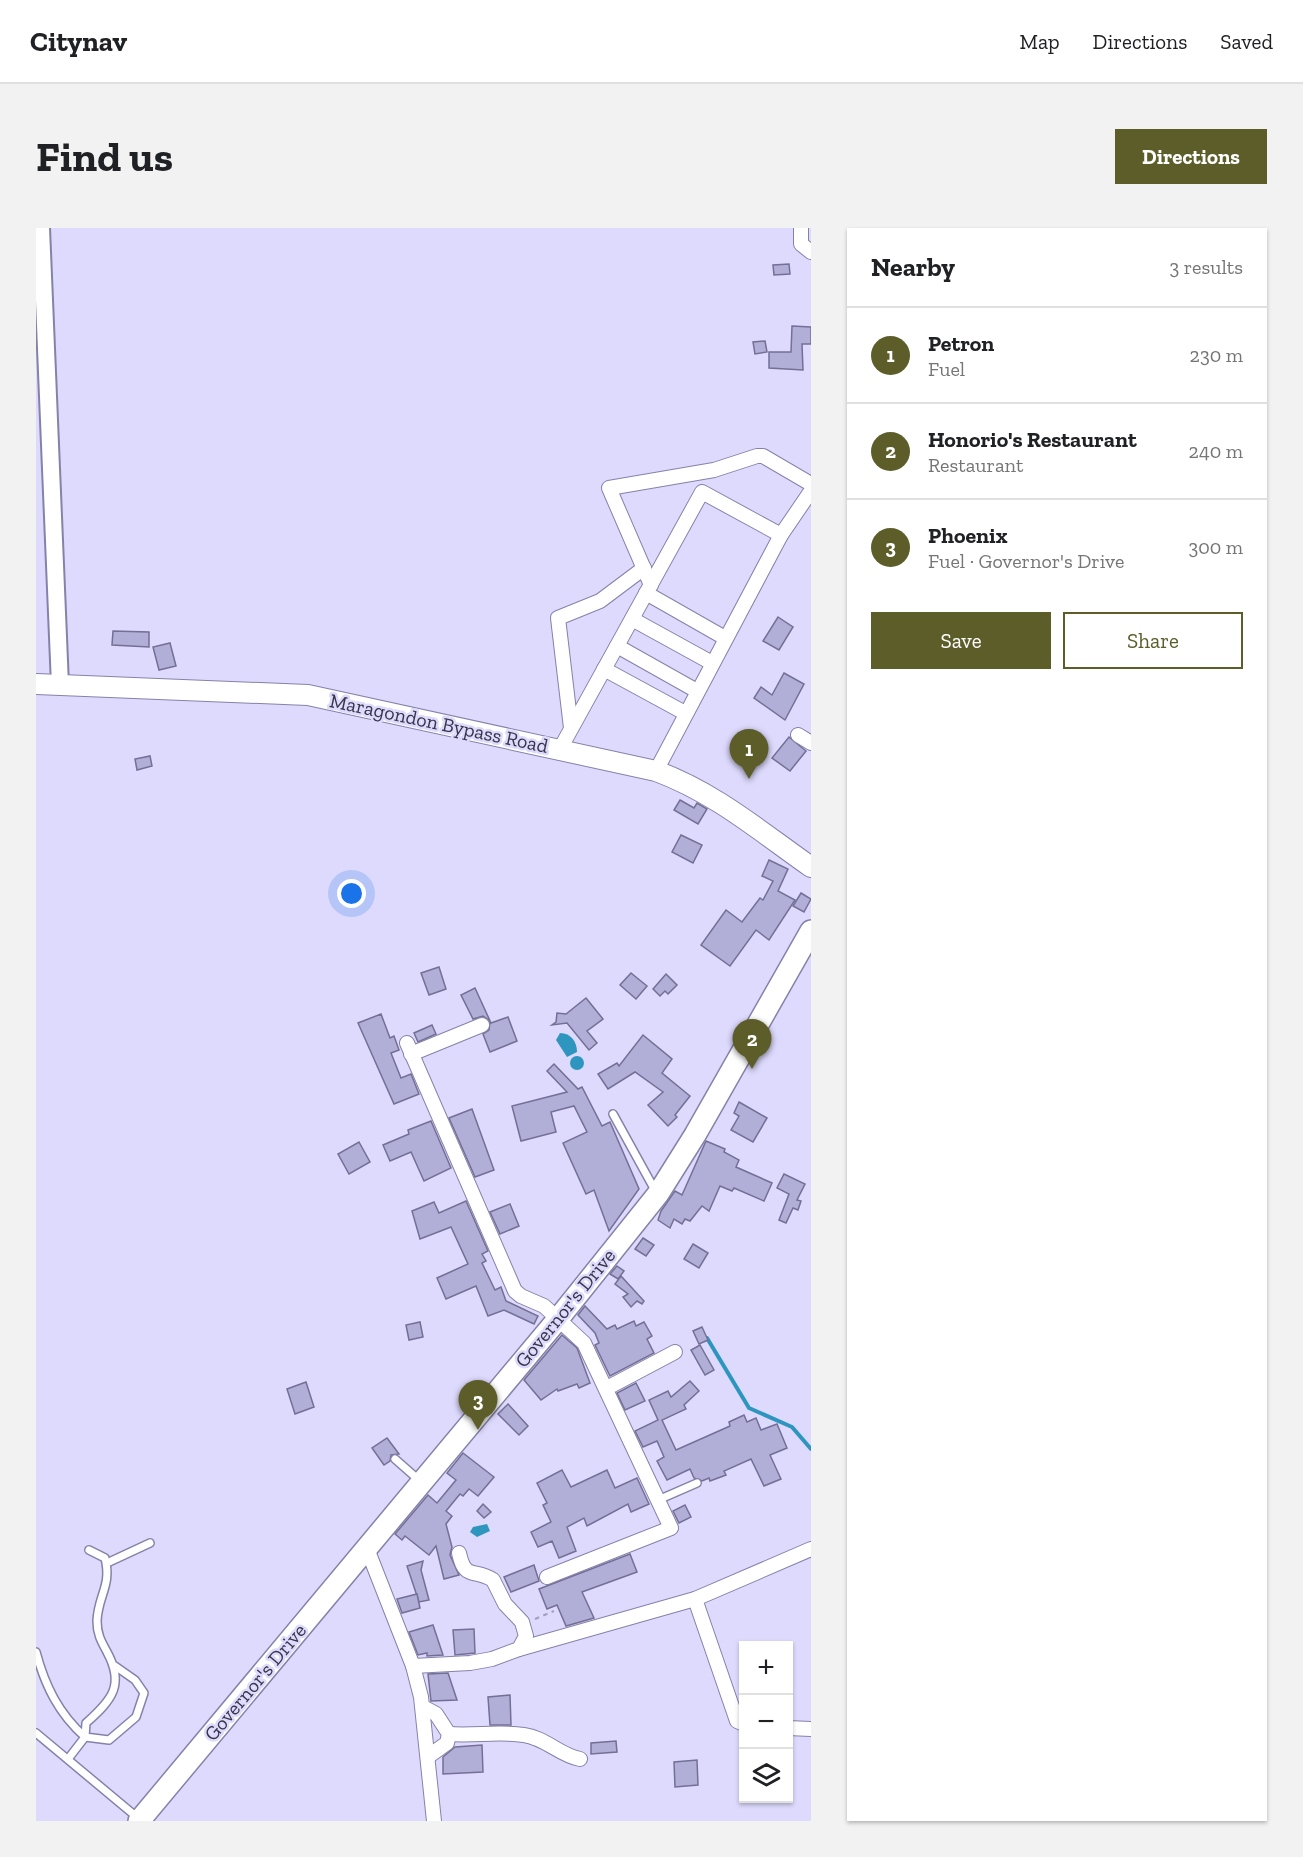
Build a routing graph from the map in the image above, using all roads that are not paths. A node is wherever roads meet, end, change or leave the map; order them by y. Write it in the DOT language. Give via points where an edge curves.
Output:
graph roads {
  1 [pos="41,228"];
  2 [pos="801,228"];
  3 [pos="811,252"];
  4 [pos="714,470"];
  5 [pos="811,484"];
  6 [pos="811,491"];
  7 [pos="702,492"];
  8 [pos="781,535"];
  9 [pos="644,568"];
  10 [pos="648,589"];
  11 [pos="632,619"];
  12 [pos="725,638"];
  13 [pos="617,646"];
  14 [pos="712,663"];
  15 [pos="604,669"];
  16 [pos="36,684"];
  17 [pos="60,685"];
  18 [pos="697,691"];
  19 [pos="686,712"];
  20 [pos="571,728"];
  21 [pos="798,735"];
  22 [pos="811,743"];
  23 [pos="560,749"];
  24 [pos="656,771"];
  25 [pos="811,867"];
  26 [pos="811,931"];
  27 [pos="482,1025"];
  28 [pos="613,1114"];
  29 [pos="658,1194"];
  30 [pos="558,1319"];
  31 [pos="675,1352"];
  32 [pos="607,1388"];
  33 [pos="395,1459"];
  34 [pos="422,1483"];
  35 [pos="697,1483"];
  36 [pos="658,1500"];
  37 [pos="150,1543"];
  38 [pos="366,1546"];
  39 [pos="89,1550"];
  40 [pos="811,1550"];
  41 [pos="459,1553"];
  42 [pos="107,1563"];
  43 [pos="548,1577"];
  44 [pos="695,1599"];
  45 [pos="519,1649"];
  46 [pos="36,1652"];
  47 [pos="115,1666"];
  48 [pos="413,1666"];
  49 [pos="423,1707"];
  50 [pos="739,1722"];
  51 [pos="793,1728"];
  52 [pos="811,1729"];
  53 [pos="36,1733"];
  54 [pos="449,1734"];
  55 [pos="85,1737"];
  56 [pos="429,1756"];
  57 [pos="68,1759"];
  58 [pos="580,1759"];
  59 [pos="139,1821"];
  60 [pos="434,1821"];
  1 -- 17 [label="street"];
  2 -- 3 [label="street" via="801,244"];
  4 -- 5 [label="street" via="763,456"];
  4 -- 7 [label="street"];
  4 -- 9 [label="street" via="609,488"];
  6 -- 8 [label="street"];
  7 -- 8 [label="street"];
  7 -- 10 [label="street"];
  8 -- 12 [label="street"];
  9 -- 10 [label="street"];
  9 -- 20 [label="street" via="600,602 558,618"];
  10 -- 11 [label="street"];
  10 -- 12 [label="street"];
  11 -- 13 [label="street"];
  11 -- 14 [label="street"];
  12 -- 14 [label="street"];
  13 -- 15 [label="street"];
  13 -- 18 [label="street"];
  14 -- 18 [label="street"];
  15 -- 19 [label="street"];
  15 -- 20 [label="street"];
  16 -- 17 [label="main road, Maragondon Bypass Road"];
  17 -- 23 [label="main road, Maragondon Bypass Road" via="308,696"];
  18 -- 19 [label="street"];
  19 -- 24 [label="street"];
  20 -- 23 [label="street"];
  21 -- 22 [label="street"];
  23 -- 24 [label="main road, Maragondon Bypass Road"];
  24 -- 25 [label="main road, Maragondon Bypass Road" via="705,793"];
  26 -- 29 [label="main road, Governor's Drive"];
  27 -- 30 [label="street" via="409,1048 515,1291 544,1306"];
  28 -- 29 [label="lane"];
  29 -- 30 [label="main road, Governor's Drive"];
  30 -- 32 [label="street" via="584,1343"];
  30 -- 34 [label="main road, Governor's Drive"];
  31 -- 32 [label="street"];
  32 -- 36 [label="street"];
  33 -- 34 [label="lane"];
  34 -- 38 [label="main road, Governor's Drive"];
  35 -- 36 [label="lane"];
  36 -- 43 [label="street" via="671,1528"];
  37 -- 42 [label="lane"];
  38 -- 48 [label="street"];
  38 -- 59 [label="main road, Governor's Drive"];
  39 -- 42 [label="lane"];
  40 -- 44 [label="street"];
  41 -- 45 [label="street" via="462,1568 492,1580 522,1622 526,1636"];
  42 -- 47 [label="lane" via="109,1575 97,1620 98,1635"];
  44 -- 45 [label="street"];
  44 -- 50 [label="street"];
  45 -- 48 [label="street" via="470,1663"];
  46 -- 55 [label="lane" via="43,1680 66,1720"];
  47 -- 55 [label="lane" via="115,1688 109,1702 86,1723"];
  47 -- 55 [label="lane" via="135,1680 144,1693 136,1717 109,1740"];
  48 -- 49 [label="street"];
  49 -- 54 [label="street" via="436,1714"];
  49 -- 56 [label="street"];
  51 -- 52 [label="street"];
  53 -- 57 [label="lane"];
  54 -- 56 [label="street" via="447,1743"];
  54 -- 58 [label="street" via="524,1735 544,1740 562,1754"];
  55 -- 57 [label="lane"];
  56 -- 60 [label="street"];
  57 -- 59 [label="lane"];
}
